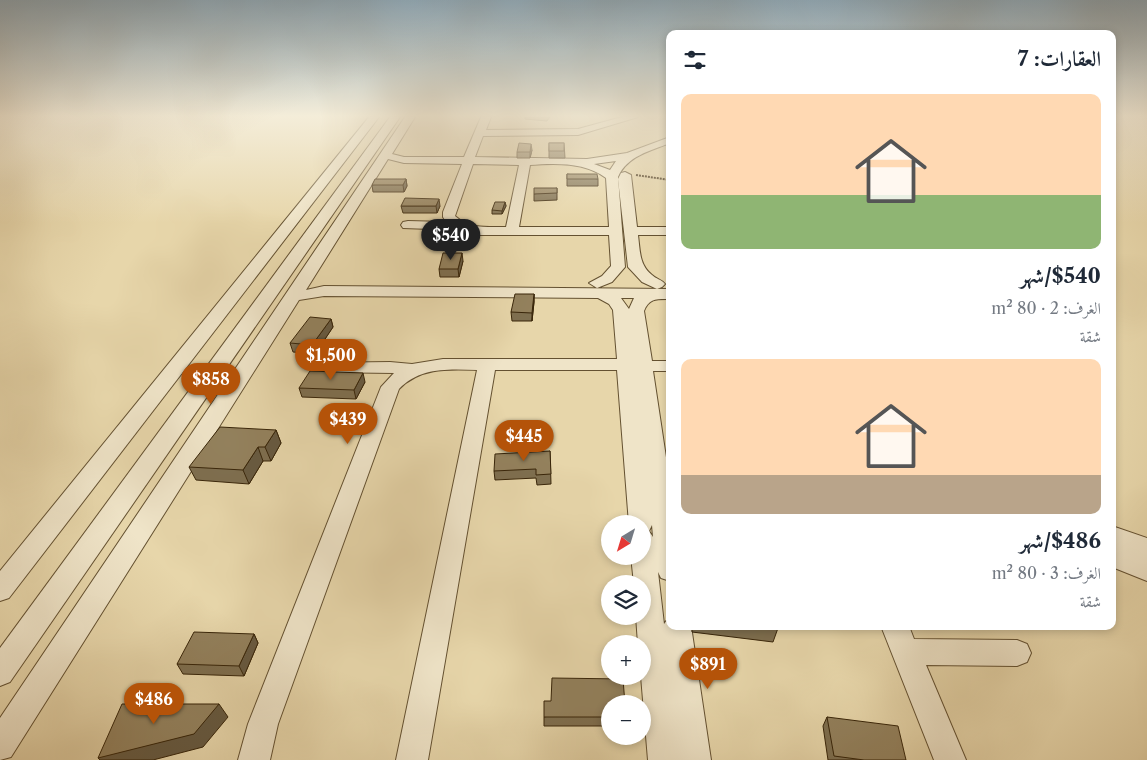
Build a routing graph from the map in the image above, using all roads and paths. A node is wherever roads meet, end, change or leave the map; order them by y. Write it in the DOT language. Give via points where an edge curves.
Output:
graph roads {
  1 [pos="346,152"];
  2 [pos="371,152"];
  3 [pos="386,152"];
  4 [pos="471,152"];
  5 [pos="638,152"];
  6 [pos="655,152"];
  7 [pos="629,156"];
  8 [pos="380,162"];
  9 [pos="467,162"];
  10 [pos="524,164"];
  11 [pos="626,174"];
  12 [pos="612,177"];
  13 [pos="666,179"];
  14 [pos="408,226"];
  15 [pos="458,226"];
  16 [pos="512,231"];
  17 [pos="616,231"];
  18 [pos="632,231"];
  19 [pos="666,231"];
  20 [pos="309,271"];
  21 [pos="599,288"];
  22 [pos="662,289"];
  23 [pos="292,298"];
  24 [pos="487,364"];
  25 [pos="318,366"];
  26 [pos="634,366"];
  27 [pos="666,366"];
  28 [pos="412,370"];
  29 [pos="641,515"];
  30 [pos="1116,537"];
  31 [pos="666,547"];
  32 [pos="1147,549"];
  33 [pos="1116,558"];
  34 [pos="645,565"];
  35 [pos="1147,570"];
  36 [pos="0,590"];
  37 [pos="678,630"];
  38 [pos="900,639"];
  39 [pos="1017,653"];
  40 [pos="0,672"];
  41 [pos="0,746"];
  42 [pos="254,760"];
  43 [pos="412,760"];
  44 [pos="664,760"];
  45 [pos="695,760"];
  46 [pos="950,760"];
  1 -- 36 [label="street"];
  2 -- 40 [label="street"];
  3 -- 8 [label="street"];
  4 -- 9 [label="street"];
  5 -- 7 [label="street"];
  6 -- 11 [label="street" via="640,159 628,168"];
  7 -- 9 [label="street" via="587,162"];
  7 -- 12 [label="street" via="617,166"];
  8 -- 9 [label="street"];
  8 -- 9 [label="street"];
  8 -- 20 [label="street"];
  9 -- 10 [label="street"];
  9 -- 15 [label="street" via="449,212 449,217"];
  10 -- 12 [label="street" via="586,166 603,170"];
  10 -- 16 [label="street"];
  11 -- 13 [label="path"];
  11 -- 18 [label="street" via="624,179"];
  12 -- 17 [label="street"];
  14 -- 15 [label="street"];
  15 -- 16 [label="street" via="480,231"];
  16 -- 17 [label="street"];
  17 -- 21 [label="street" via="618,267"];
  18 -- 19 [label="street"];
  18 -- 22 [label="street" via="635,267"];
  20 -- 21 [label="street" via="315,278 330,281"];
  20 -- 23 [label="street"];
  21 -- 22 [label="street"];
  21 -- 23 [label="street" via="324,291"];
  21 -- 26 [label="street" via="619,305"];
  22 -- 26 [label="street" via="640,301 636,311"];
  23 -- 41 [label="street"];
  24 -- 26 [label="street"];
  24 -- 28 [label="street" via="443,364"];
  24 -- 43 [label="street"];
  25 -- 28 [label="street"];
  26 -- 27 [label="street"];
  26 -- 29 [label="street"];
  26 -- 31 [label="street"];
  28 -- 42 [label="street" via="390,387 263,724"];
  30 -- 32 [label="street"];
  33 -- 35 [label="street"];
  34 -- 44 [label="street"];
  37 -- 45 [label="street"];
  38 -- 39 [label="street"];
  38 -- 46 [label="street"];
}
